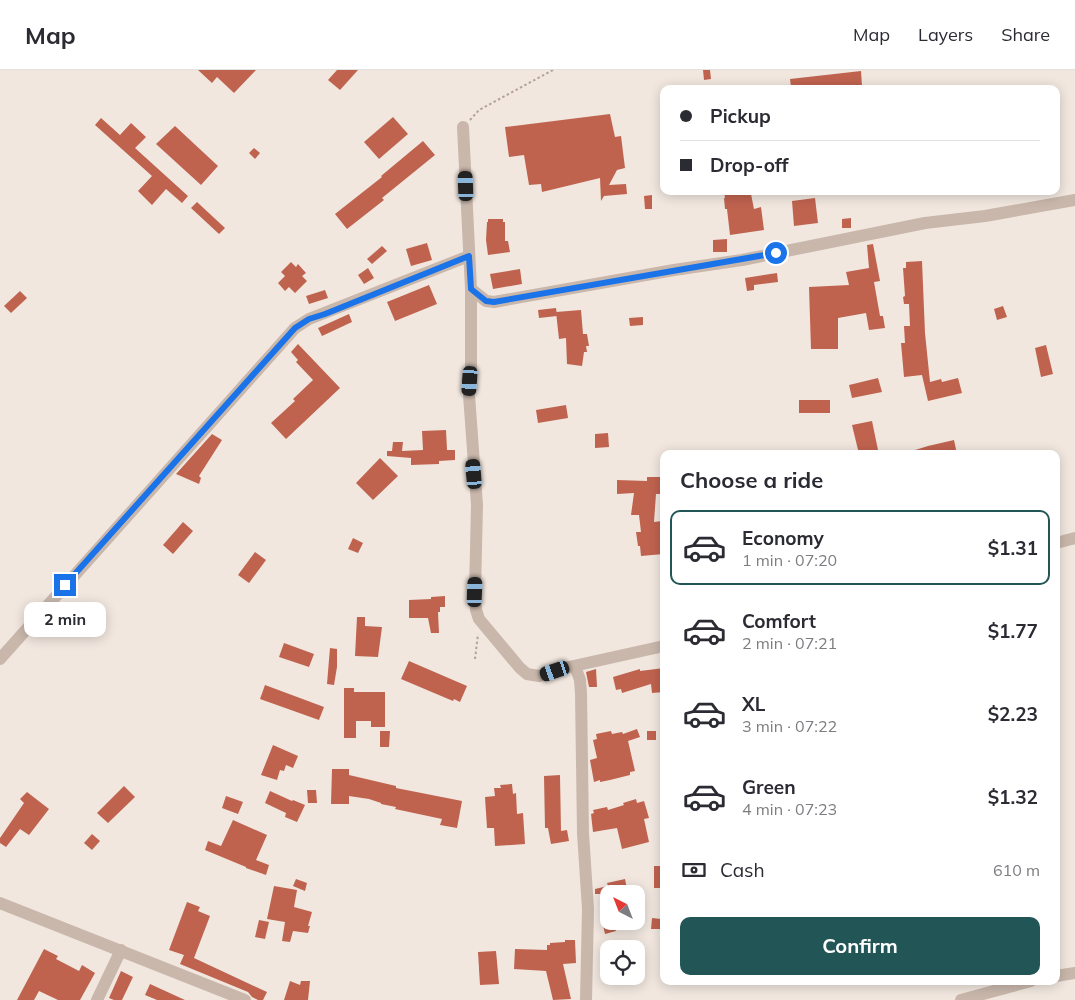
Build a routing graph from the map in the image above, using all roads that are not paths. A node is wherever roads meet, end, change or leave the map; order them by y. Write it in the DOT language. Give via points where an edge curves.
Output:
graph roads {
  1 [pos="463,127"];
  2 [pos="1075,200"];
  3 [pos="469,256"];
  4 [pos="471,289"];
  5 [pos="1075,538"];
  6 [pos="1060,542"];
  7 [pos="660,647"];
  8 [pos="0,659"];
  9 [pos="575,666"];
  10 [pos="0,903"];
  11 [pos="120,950"];
  12 [pos="1075,972"];
  13 [pos="1060,975"];
  14 [pos="1016,985"];
  15 [pos="97,1000"];
  16 [pos="245,1000"];
  17 [pos="586,1000"];
  18 [pos="961,1000"];
  1 -- 3 [label="street"];
  2 -- 4 [label="street" via="494,302 486,301"];
  3 -- 4 [label="street"];
  3 -- 8 [label="street" via="309,319 295,328"];
  4 -- 9 [label="street" via="469,395 477,505 475,592 479,619 526,674 539,676"];
  5 -- 6 [label="street"];
  7 -- 9 [label="street"];
  9 -- 17 [label="street" via="581,693 583,833 588,909"];
  10 -- 11 [label="street"];
  11 -- 15 [label="street"];
  11 -- 16 [label="street"];
  12 -- 13 [label="street"];
  14 -- 18 [label="street"];
}
